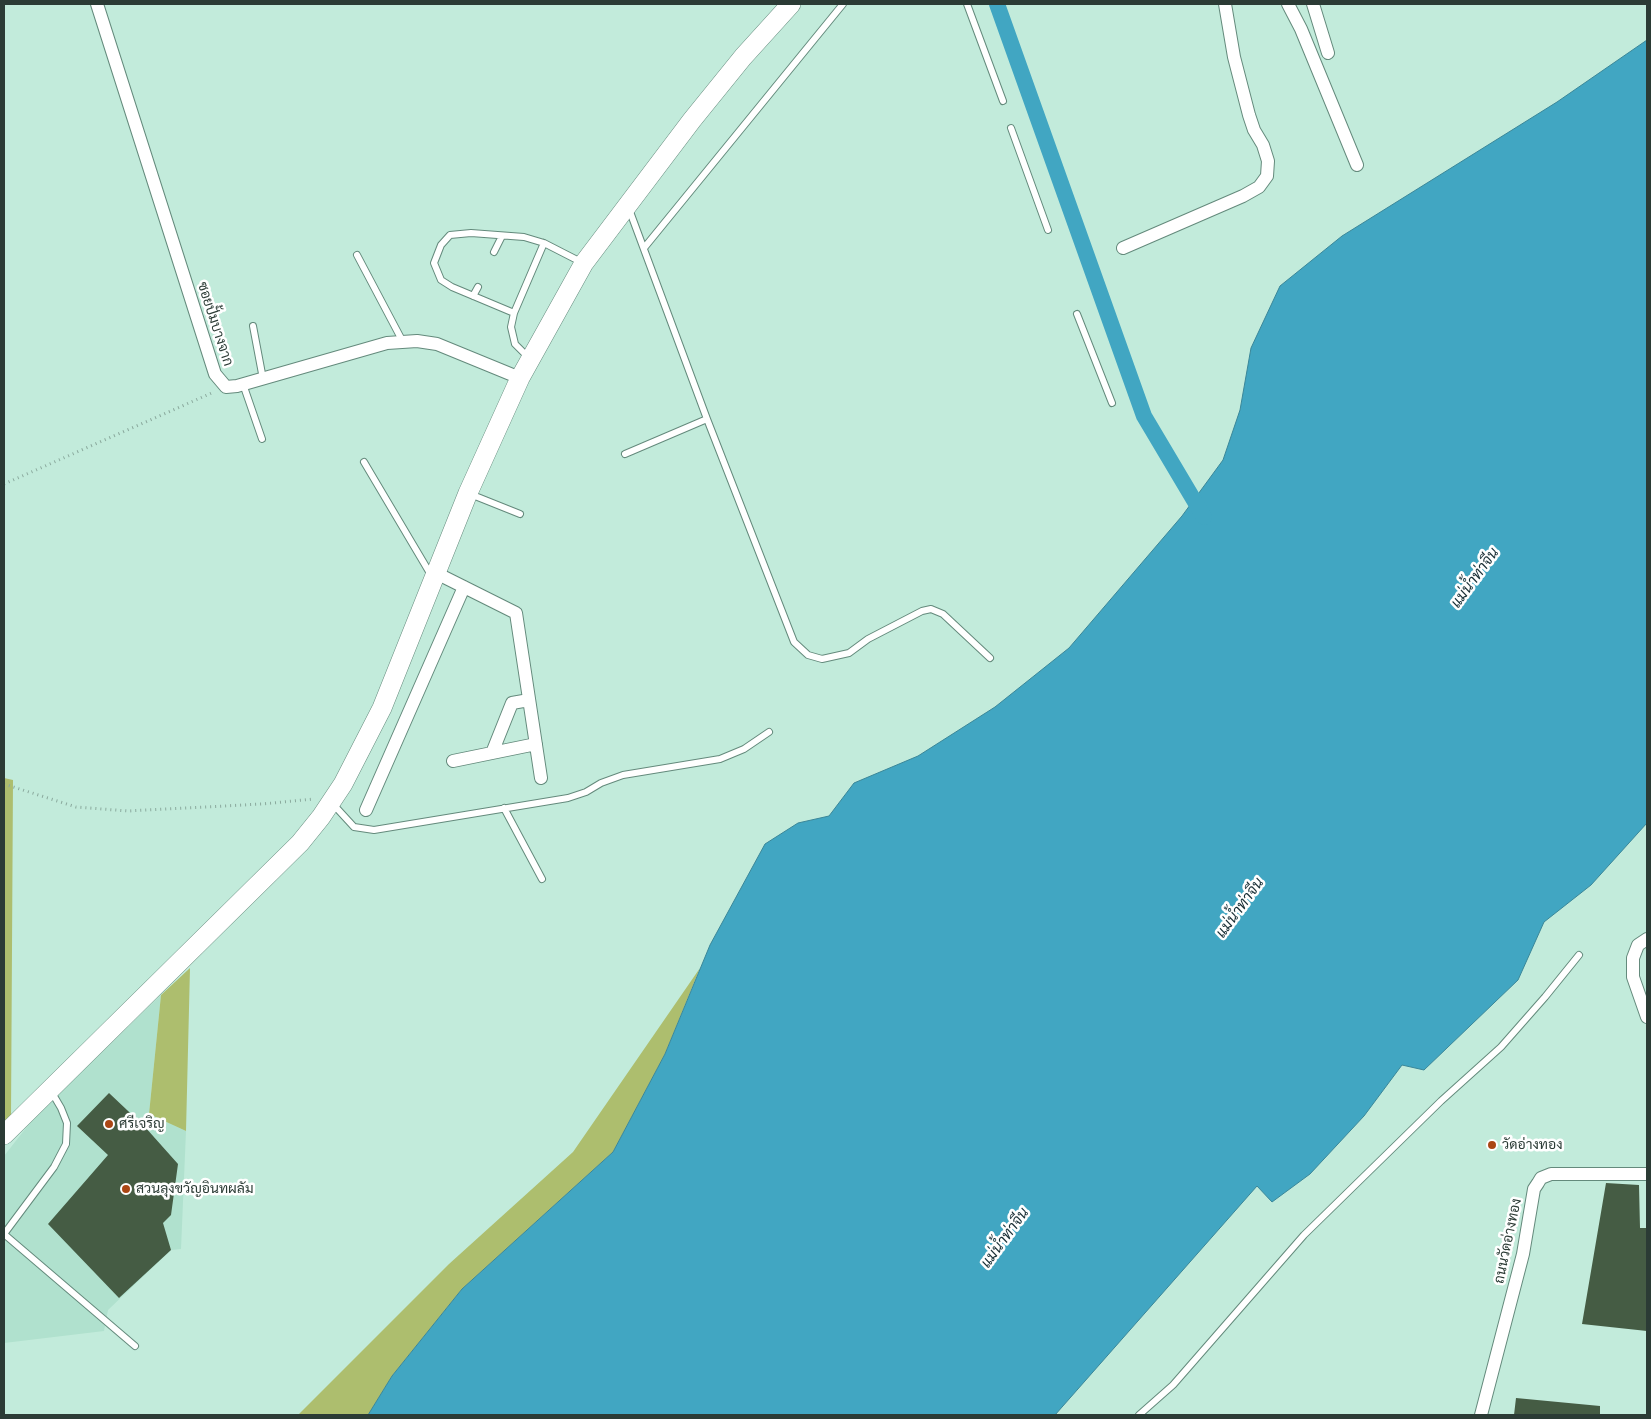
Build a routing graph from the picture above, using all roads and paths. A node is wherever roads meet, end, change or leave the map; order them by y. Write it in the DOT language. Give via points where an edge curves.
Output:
graph roads {
  1 [pos="97,4"];
  2 [pos="792,4"];
  3 [pos="843,4"];
  4 [pos="967,4"];
  5 [pos="1225,4"];
  6 [pos="1288,4"];
  7 [pos="1313,4"];
  8 [pos="1328,53"];
  9 [pos="1003,101"];
  10 [pos="1011,128"];
  11 [pos="1357,165"];
  12 [pos="628,205"];
  13 [pos="1048,230"];
  14 [pos="502,236"];
  15 [pos="544,242"];
  16 [pos="644,248"];
  17 [pos="1123,248"];
  18 [pos="494,252"];
  19 [pos="357,255"];
  20 [pos="584,264"];
  21 [pos="478,287"];
  22 [pos="473,296"];
  23 [pos="514,313"];
  24 [pos="1077,314"];
  25 [pos="253,326"];
  26 [pos="403,342"];
  27 [pos="530,359"];
  28 [pos="520,378"];
  29 [pos="263,379"];
  30 [pos="243,384"];
  31 [pos="226,386"];
  32 [pos="1112,403"];
  33 [pos="708,419"];
  34 [pos="262,439"];
  35 [pos="624,454"];
  36 [pos="364,462"];
  37 [pos="4,484"];
  38 [pos="468,493"];
  39 [pos="520,514"];
  40 [pos="434,576"];
  41 [pos="464,587"];
  42 [pos="990,658"];
  43 [pos="529,700"];
  44 [pos="769,732"];
  45 [pos="536,744"];
  46 [pos="492,753"];
  47 [pos="453,761"];
  48 [pos="542,778"];
  49 [pos="4,784"];
  50 [pos="329,806"];
  51 [pos="504,808"];
  52 [pos="366,810"];
  53 [pos="542,879"];
  54 [pos="1647,939"];
  55 [pos="1579,955"];
  56 [pos="1647,1017"];
  57 [pos="49,1088"];
  58 [pos="4,1135"];
  59 [pos="1647,1174"];
  60 [pos="4,1234"];
  61 [pos="135,1346"];
  62 [pos="1139,1415"];
  63 [pos="1481,1415"];
  1 -- 31 [label="street, ซอยปั้มบางจาก" via="215,374"];
  2 -- 12 [label="main road" via="743,57"];
  3 -- 16 [label="lane"];
  4 -- 9 [label="lane"];
  5 -- 17 [label="street" via="1234,58 1249,115 1268,161 1266,176 1259,187 1243,196"];
  6 -- 11 [label="street"];
  7 -- 8 [label="street"];
  10 -- 13 [label="lane"];
  12 -- 16 [label="lane"];
  12 -- 20 [label="main road"];
  14 -- 15 [label="lane"];
  14 -- 18 [label="lane"];
  14 -- 22 [label="lane" via="450,235 441,245 434,263 441,280"];
  15 -- 20 [label="lane"];
  15 -- 23 [label="lane"];
  16 -- 33 [label="lane"];
  19 -- 26 [label="lane"];
  20 -- 27 [label="main road"];
  21 -- 22 [label="lane"];
  22 -- 23 [label="lane"];
  23 -- 27 [label="lane" via="511,327 515,344"];
  24 -- 32 [label="lane"];
  25 -- 29 [label="lane"];
  26 -- 28 [label="street, ซอยปั้มบางจาก" via="437,344"];
  26 -- 29 [label="street, ซอยปั้มบางจาก" via="388,343"];
  27 -- 28 [label="main road"];
  28 -- 38 [label="main road"];
  29 -- 30 [label="street, ซอยปั้มบางจาก"];
  30 -- 31 [label="street, ซอยปั้มบางจาก"];
  30 -- 34 [label="lane"];
  31 -- 37 [label="path"];
  33 -- 35 [label="lane"];
  33 -- 42 [label="lane" via="794,642 808,655 822,659 849,653 931,609 942,614"];
  36 -- 40 [label="lane"];
  38 -- 39 [label="lane"];
  38 -- 40 [label="main road"];
  40 -- 41 [label="street"];
  40 -- 50 [label="main road" via="382,708"];
  41 -- 43 [label="street" via="516,613"];
  41 -- 52 [label="street"];
  43 -- 45 [label="street"];
  43 -- 46 [label="street" via="512,703"];
  44 -- 51 [label="lane" via="744,749 720,759 623,775 568,798"];
  45 -- 46 [label="street"];
  45 -- 48 [label="street"];
  46 -- 47 [label="street"];
  49 -- 50 [label="path" via="76,807 128,811 262,804"];
  50 -- 51 [label="lane" via="354,826 374,830"];
  50 -- 57 [label="main road" via="300,843"];
  51 -- 53 [label="lane"];
  54 -- 56 [label="street" via="1638,945 1633,958 1634,977"];
  55 -- 62 [label="lane" via="1501,1047 1304,1235 1173,1385"];
  57 -- 58 [label="main road"];
  57 -- 60 [label="lane" via="67,1123 66,1144 54,1167"];
  59 -- 63 [label="street, ถนนวัดอ่างทอง" via="1551,1174 1538,1183"];
  60 -- 61 [label="lane"];
}
